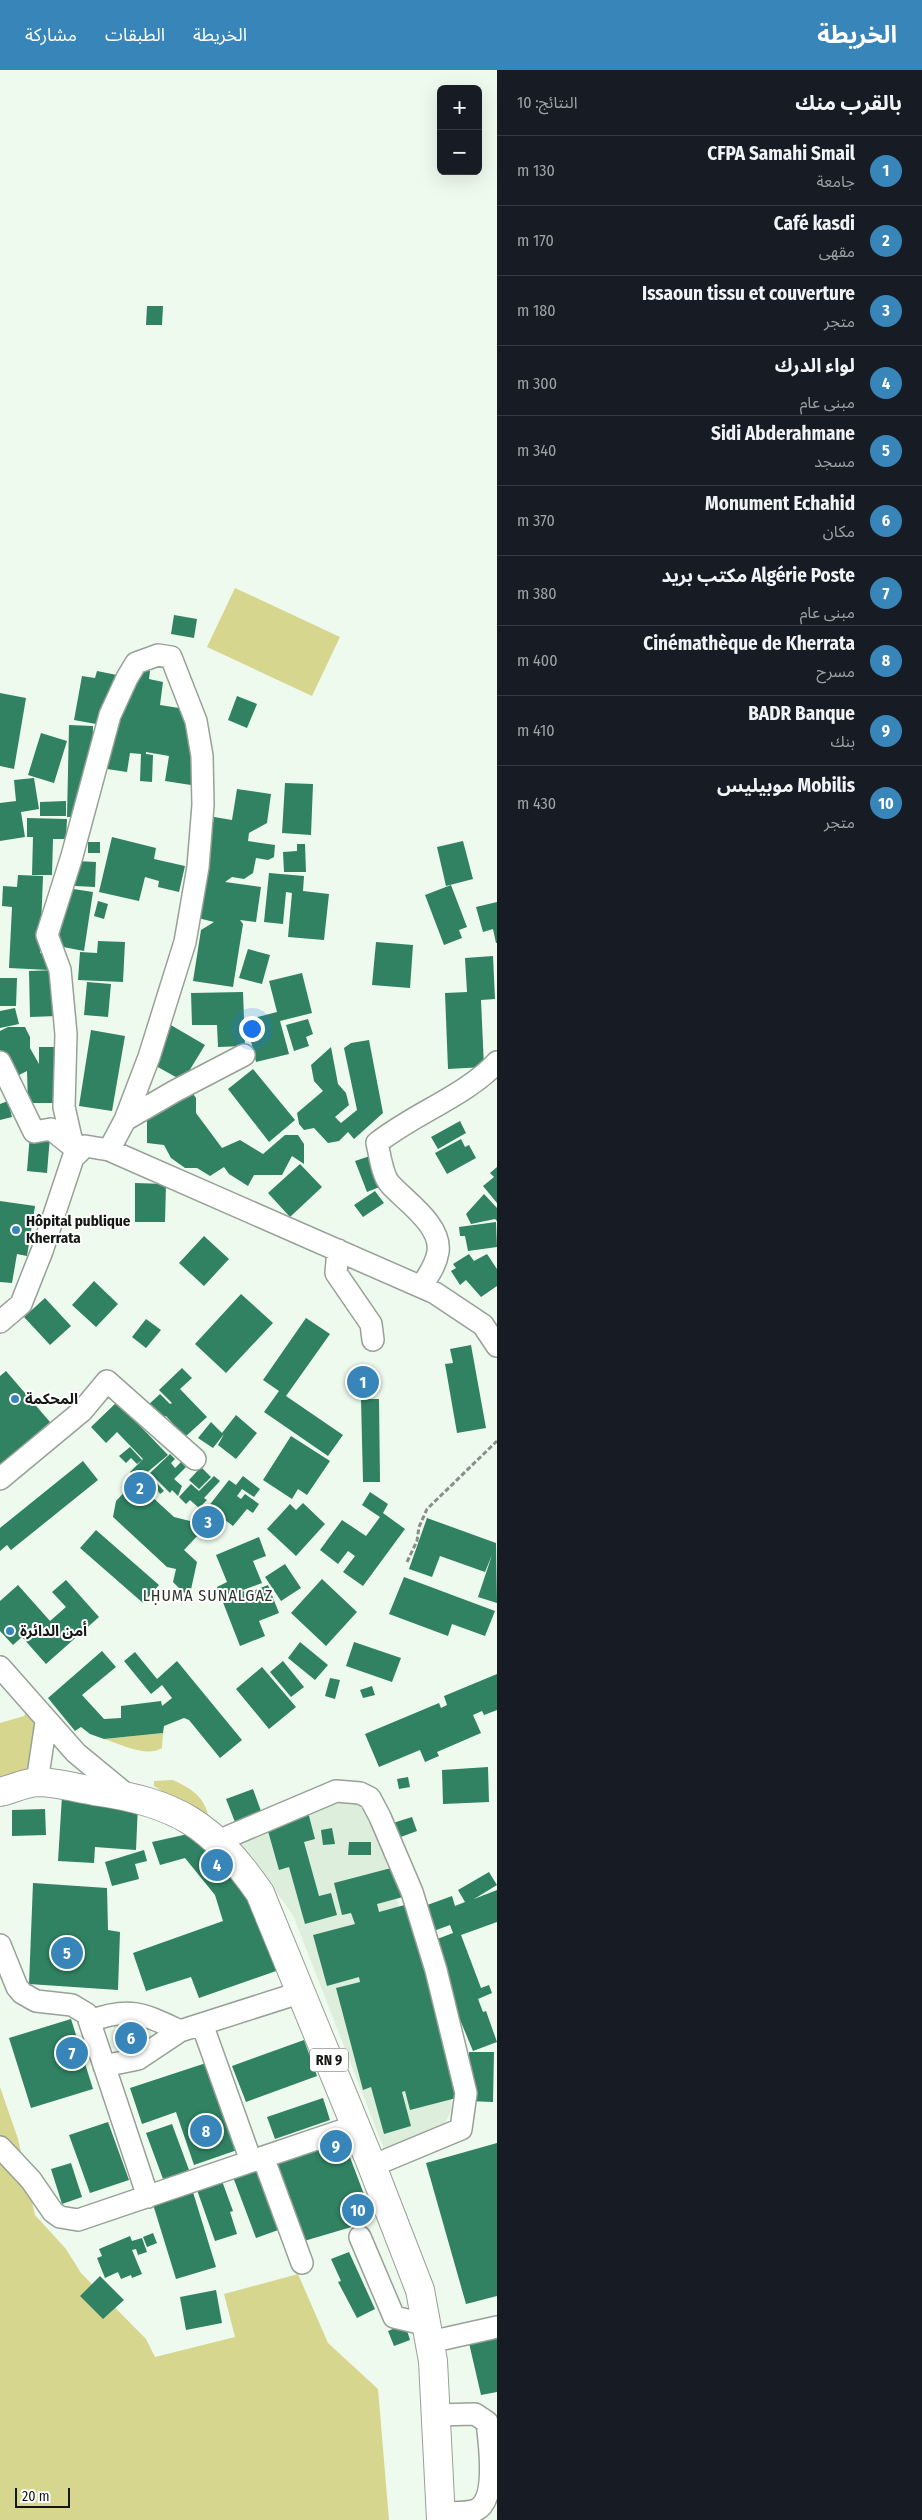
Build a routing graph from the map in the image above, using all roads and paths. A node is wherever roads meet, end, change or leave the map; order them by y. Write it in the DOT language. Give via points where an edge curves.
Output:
graph roads {
  1 [pos="244,1056"];
  2 [pos="0,1062"];
  3 [pos="497,1062"];
  4 [pos="125,1120"];
  5 [pos="109,1150"];
  6 [pos="79,1152"];
  7 [pos="338,1250"];
  8 [pos="421,1287"];
  9 [pos="0,1322"];
  10 [pos="373,1340"];
  11 [pos="497,1346"];
  12 [pos="497,1441"];
  13 [pos="195,1458"];
  14 [pos="0,1479"];
  15 [pos="406,1562"];
  16 [pos="0,1667"];
  17 [pos="46,1722"];
  18 [pos="37,1782"];
  19 [pos="0,1792"];
  20 [pos="127,1795"];
  21 [pos="218,1841"];
  22 [pos="0,1945"];
  23 [pos="302,1992"];
  24 [pos="90,2020"];
  25 [pos="202,2024"];
  26 [pos="180,2031"];
  27 [pos="104,2066"];
  28 [pos="355,2126"];
  29 [pos="0,2147"];
  30 [pos="257,2159"];
  31 [pos="372,2166"];
  32 [pos="148,2196"];
  33 [pos="360,2237"];
  34 [pos="302,2263"];
  35 [pos="497,2327"];
  36 [pos="429,2333"];
  37 [pos="436,2415"];
  38 [pos="441,2516"];
  1 -- 4 [label="street"];
  2 -- 6 [label="street" via="34,1132 51,1128"];
  3 -- 8 [label="street" via="484,1076 391,1132 377,1144 388,1183 432,1228 439,1250"];
  4 -- 5 [label="street"];
  4 -- 6 [label="street" via="149,1057 185,942 198,867 203,805 202,756 196,721 171,657 158,655 136,663 110,715 47,935 60,970 66,1034 64,1107"];
  5 -- 6 [label="street" via="85,1146"];
  5 -- 7 [label="street"];
  6 -- 9 [label="street" via="73,1158 21,1304"];
  7 -- 8 [label="street"];
  7 -- 10 [label="street" via="336,1273 371,1324"];
  8 -- 11 [label="street" via="482,1325"];
  12 -- 15 [label="path" via="428,1509"];
  13 -- 14 [label="street" via="107,1381 82,1411"];
  16 -- 17 [label="street"];
  17 -- 18 [label="street"];
  17 -- 20 [label="street" via="76,1754"];
  18 -- 19 [label="main road, RN 9"];
  18 -- 20 [label="main road, RN 9"];
  20 -- 21 [label="main road, RN 9" via="163,1806 192,1821"];
  21 -- 23 [label="main road, RN 9" via="238,1861 260,1893"];
  21 -- 31 [label="street" via="336,1791 370,1798 380,1817 412,1892 436,1970 466,2093 461,2129"];
  22 -- 24 [label="street" via="22,1993 36,2001 81,2008"];
  23 -- 25 [label="street"];
  23 -- 28 [label="main road, RN 9"];
  24 -- 26 [label="street" via="113,2013 134,2012"];
  24 -- 27 [label="street"];
  25 -- 26 [label="street"];
  25 -- 30 [label="street"];
  26 -- 27 [label="street" via="138,2059"];
  27 -- 32 [label="street"];
  28 -- 30 [label="street"];
  28 -- 31 [label="main road, RN 9"];
  29 -- 32 [label="street" via="32,2180 48,2206 69,2220 86,2218"];
  30 -- 32 [label="street"];
  30 -- 34 [label="street"];
  31 -- 36 [label="main road, RN 9" via="420,2290"];
  33 -- 36 [label="street" via="394,2317"];
  35 -- 36 [label="street"];
  36 -- 37 [label="main road, RN 9"];
  37 -- 38 [label="main road, RN 9"];
  37 -- 38 [label="street" via="475,2414 487,2422 494,2490 488,2503 475,2510"];
}
